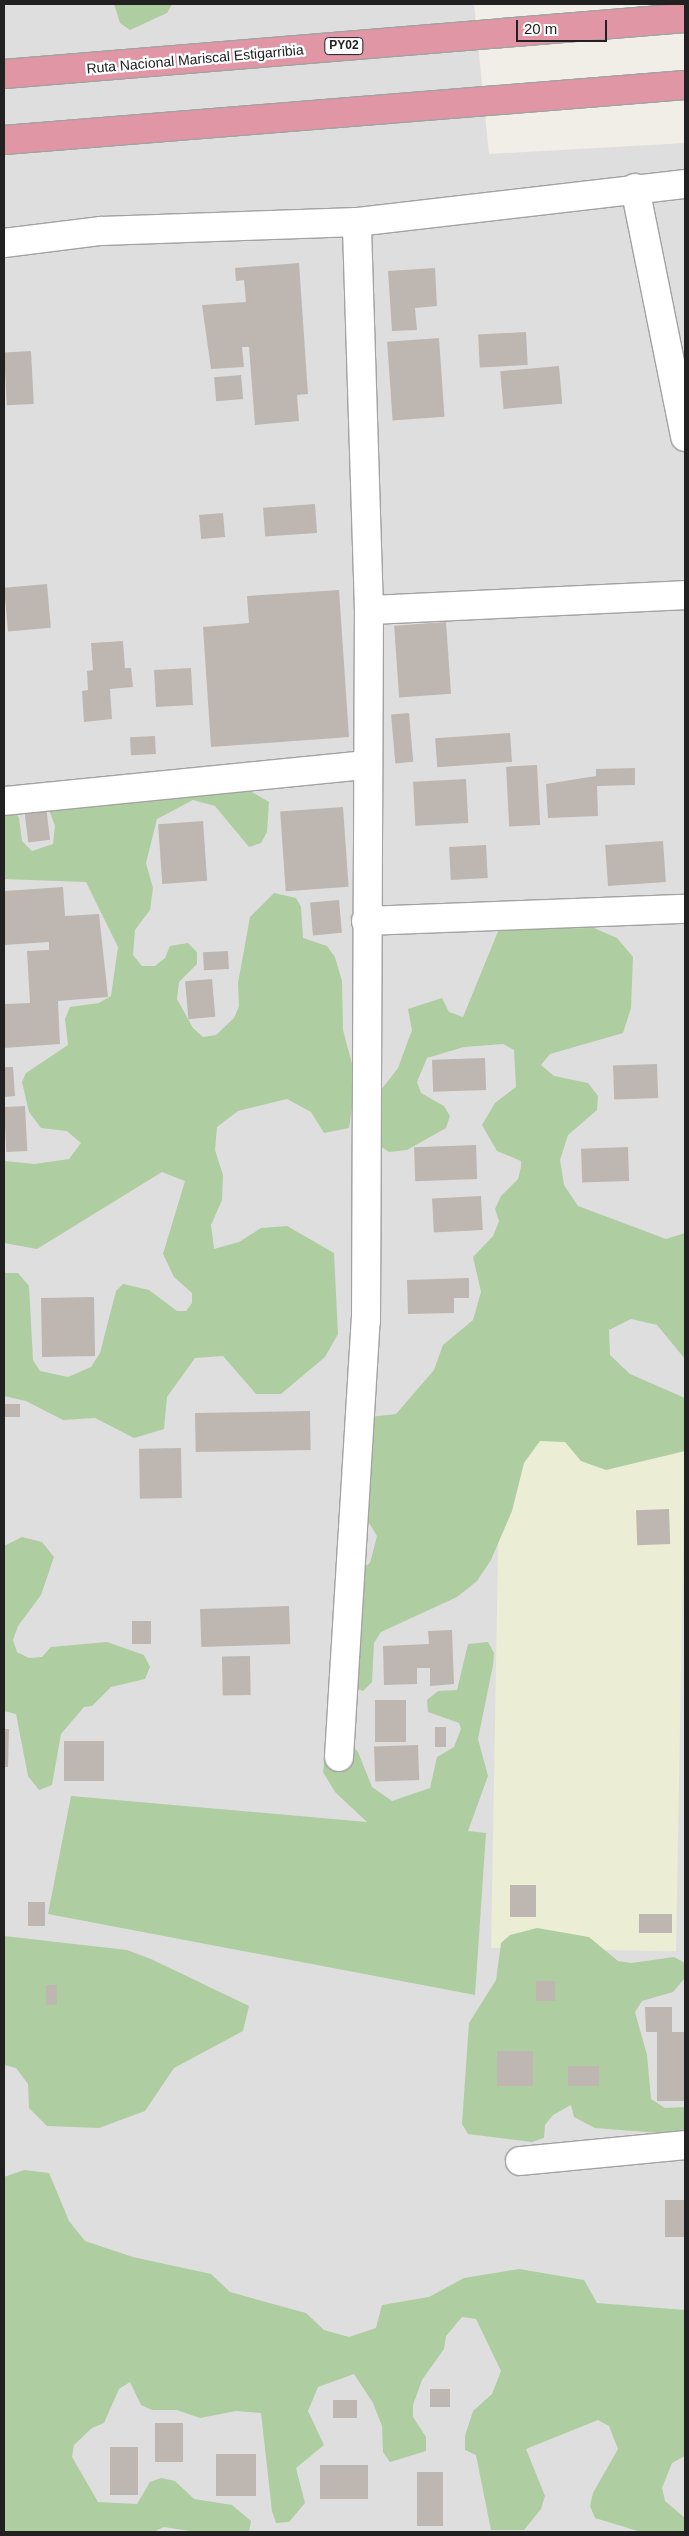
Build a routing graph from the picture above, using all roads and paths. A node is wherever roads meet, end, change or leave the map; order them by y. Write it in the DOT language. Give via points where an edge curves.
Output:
graph roads {
  1 [pos="685,18"];
  2 [pos="4,74"];
  3 [pos="685,85"];
  4 [pos="4,140"];
  5 [pos="685,184"];
  6 [pos="635,188"];
  7 [pos="357,222"];
  8 [pos="4,243"];
  9 [pos="685,437"];
  10 [pos="685,595"];
  11 [pos="370,610"];
  12 [pos="366,765"];
  13 [pos="4,800"];
  14 [pos="685,909"];
  15 [pos="366,921"];
  16 [pos="339,1757"];
  17 [pos="685,2145"];
  18 [pos="520,2161"];
  1 -- 2 [label="highway, Ruta Nacional Mariscal Estigarribia / PY02"];
  3 -- 4 [label="highway"];
  5 -- 6 [label="street"];
  6 -- 7 [label="street"];
  6 -- 9 [label="street"];
  7 -- 8 [label="street" via="101,231"];
  7 -- 11 [label="street"];
  10 -- 11 [label="street"];
  11 -- 12 [label="street"];
  12 -- 13 [label="street"];
  12 -- 15 [label="street"];
  14 -- 15 [label="street"];
  15 -- 16 [label="street" via="366,1321"];
  17 -- 18 [label="street"];
}
